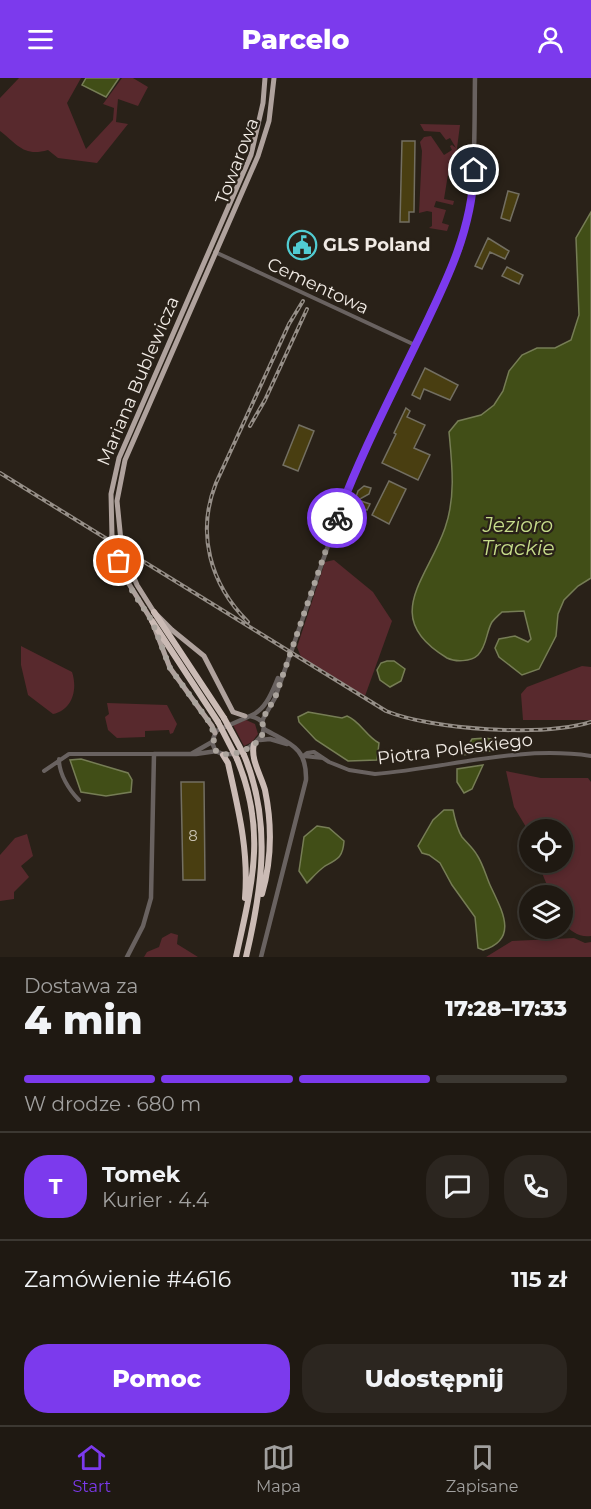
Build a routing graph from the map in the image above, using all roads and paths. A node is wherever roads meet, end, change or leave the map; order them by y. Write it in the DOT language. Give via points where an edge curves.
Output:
graph roads {
  1 [pos="265,78"];
  2 [pos="274,78"];
  3 [pos="475,78"];
  4 [pos="209,249"];
  5 [pos="216,252"];
  6 [pos="415,345"];
  7 [pos="154,612"];
  8 [pos="152,621"];
  9 [pos="288,657"];
  10 [pos="248,716"];
  11 [pos="221,720"];
  12 [pos="263,727"];
  13 [pos="214,733"];
  14 [pos="212,742"];
  15 [pos="257,742"];
  16 [pos="220,753"];
  17 [pos="154,754"];
  18 [pos="190,754"];
  19 [pos="303,756"];
  20 [pos="591,756"];
  21 [pos="241,757"];
  22 [pos="59,759"];
  23 [pos="44,771"];
  24 [pos="79,800"];
  25 [pos="256,914"];
  26 [pos="243,926"];
  27 [pos="127,957"];
  28 [pos="236,957"];
  29 [pos="246,957"];
  30 [pos="261,957"];
  1 -- 4 [label="main road, Towarowa" via="260,124 251,155"];
  2 -- 5 [label="main road, Towarowa" via="263,142"];
  3 -- 6 [label="street" via="474,175 468,216 454,265"];
  4 -- 5 [label="street, Cementowa"];
  4 -- 8 [label="main road, Mariana Bublewicza, bridge" via="118,458 111,494 116,551 126,579"];
  5 -- 6 [label="street, Cementowa"];
  5 -- 7 [label="main road, Mariana Bublewicza, bridge" via="125,460 117,501 125,556"];
  6 -- 9 [label="street" via="352,477"];
  7 -- 10 [label="main road" via="204,656 233,712"];
  7 -- 11 [label="highway, Mariana Bublewicza"];
  8 -- 11 [label="highway, Mariana Bublewicza"];
  8 -- 13 [label="main road" via="170,668"];
  9 -- 10 [label="street" via="271,694 259,711"];
  9 -- 12 [label="street"];
  10 -- 12 [label="street" via="257,718"];
  10 -- 13 [label="street"];
  11 -- 21 [label="highway, Mariana Bublewicza, bridge"];
  12 -- 15 [label="street"];
  12 -- 19 [label="street" via="290,742"];
  13 -- 14 [label="street"];
  14 -- 16 [label="street"];
  14 -- 18 [label="street"];
  15 -- 16 [label="street" via="234,754"];
  15 -- 19 [label="street" via="267,739 291,745"];
  15 -- 25 [label="highway" via="253,754 268,809 271,841"];
  16 -- 18 [label="street"];
  16 -- 26 [label="highway" via="228,763 247,857"];
  17 -- 18 [label="street"];
  17 -- 22 [label="street" via="75,753"];
  17 -- 27 [label="street" via="152,898"];
  19 -- 20 [label="street, Piotra Poleskiego" via="375,774 534,752"];
  19 -- 30 [label="street" via="306,780"];
  21 -- 25 [label="highway, Mariana Bublewicza" via="257,794 262,828"];
  21 -- 26 [label="highway, Mariana Bublewicza" via="255,830 254,872"];
  22 -- 23 [label="street"];
  22 -- 24 [label="street" via="71,791"];
  25 -- 29 [label="highway, Mariana Bublewicza"];
  26 -- 28 [label="highway, Mariana Bublewicza"];
}
